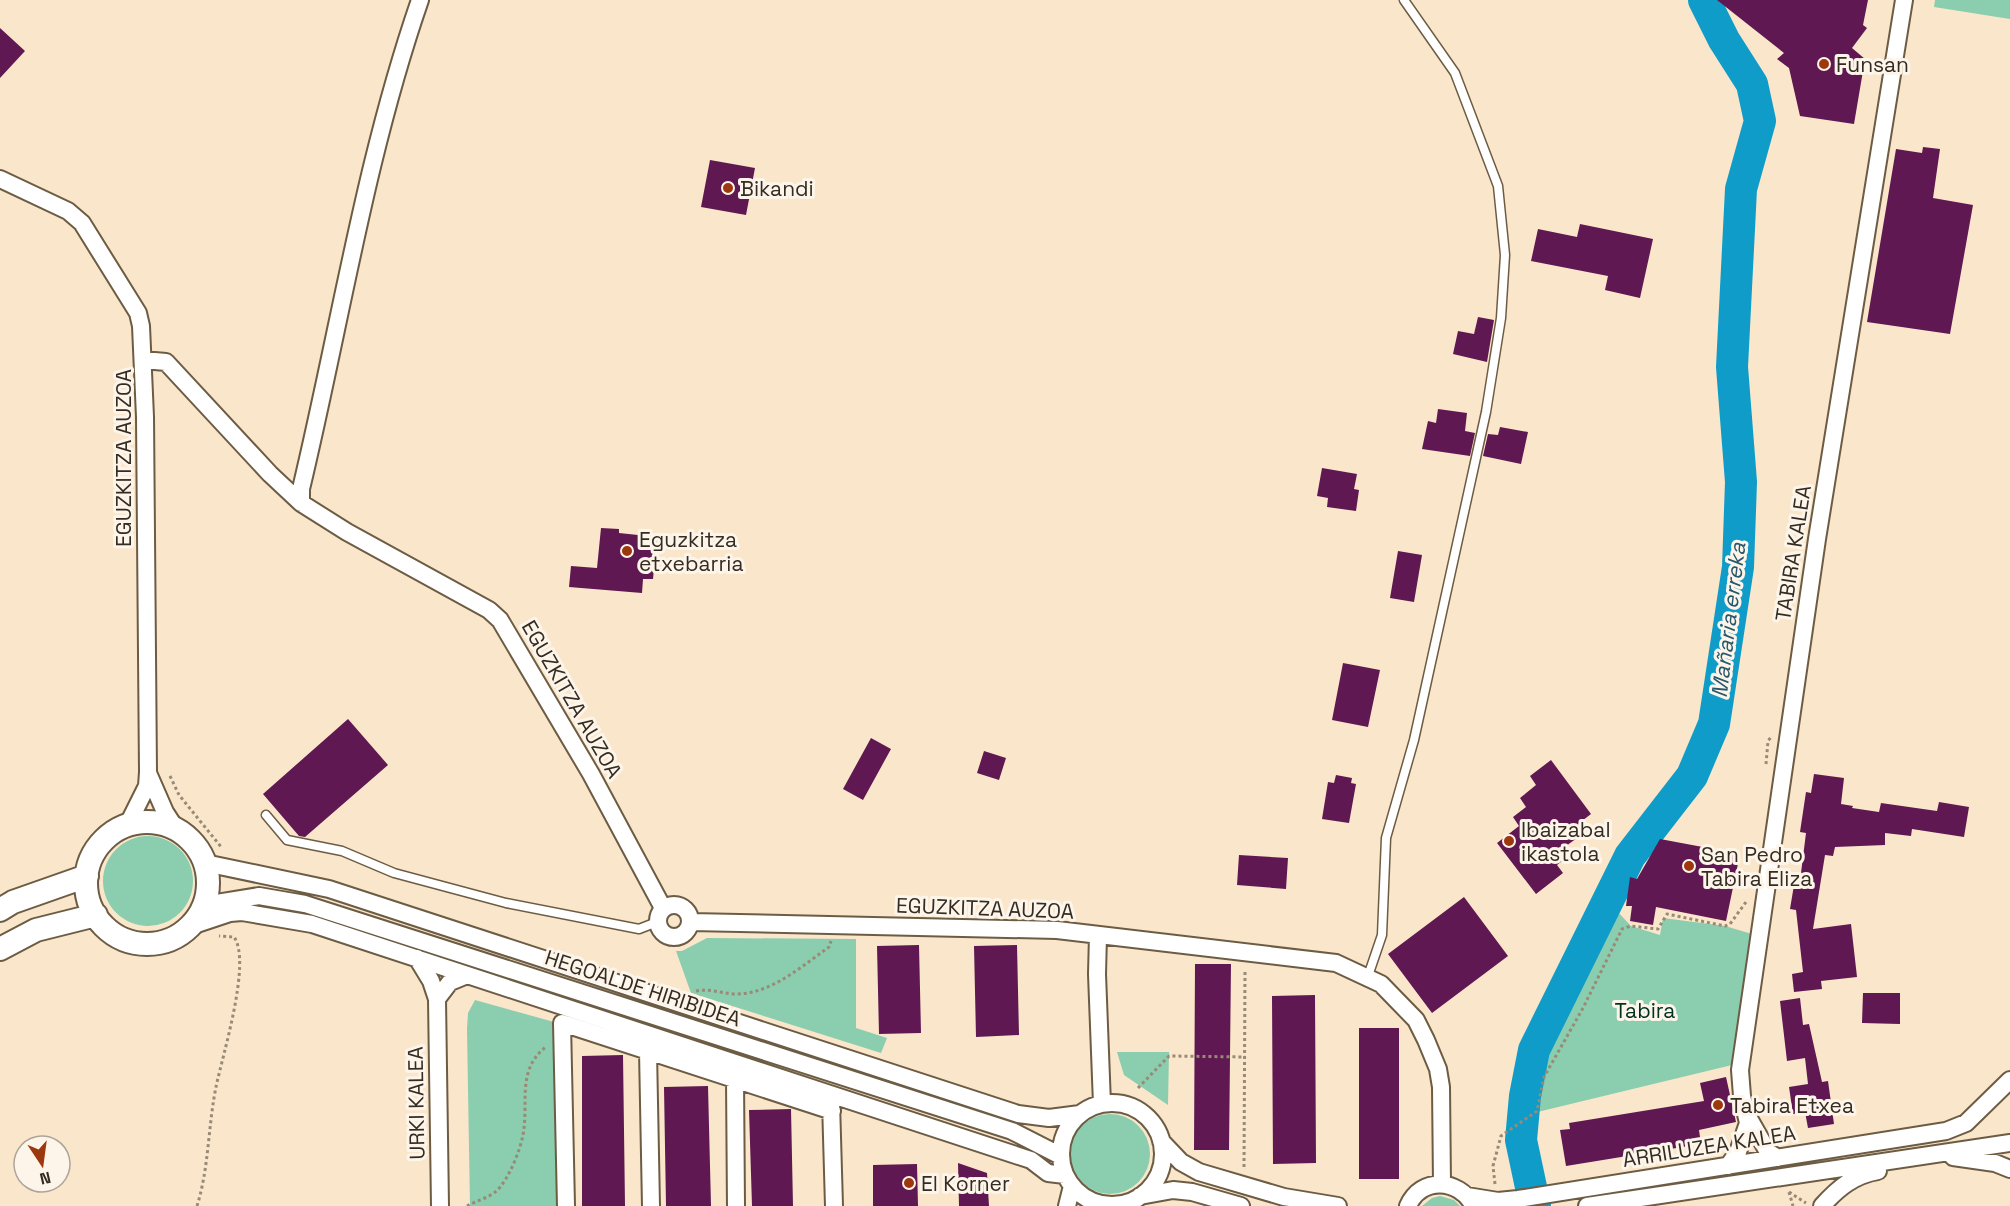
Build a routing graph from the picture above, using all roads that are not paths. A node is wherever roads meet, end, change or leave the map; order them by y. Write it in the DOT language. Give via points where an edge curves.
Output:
graph roads {
  1 [pos="420,0"];
  2 [pos="1404,0"];
  3 [pos="1904,0"];
  4 [pos="0,178"];
  5 [pos="143,360"];
  6 [pos="301,503"];
  7 [pos="147,772"];
  8 [pos="266,815"];
  9 [pos="127,826"];
  10 [pos="176,829"];
  11 [pos="205,863"];
  12 [pos="87,876"];
  13 [pos="204,905"];
  14 [pos="0,910"];
  15 [pos="96,915"];
  16 [pos="660,915"];
  17 [pos="691,922"];
  18 [pos="191,926"];
  19 [pos="1098,935"];
  20 [pos="0,949"];
  21 [pos="417,958"];
  22 [pos="467,975"];
  23 [pos="1368,976"];
  24 [pos="437,999"];
  25 [pos="648,1051"];
  26 [pos="735,1079"];
  27 [pos="2010,1080"];
  28 [pos="831,1094"];
  29 [pos="1102,1104"];
  30 [pos="832,1111"];
  31 [pos="1080,1114"];
  32 [pos="1747,1114"];
  33 [pos="1161,1141"];
  34 [pos="2010,1143"];
  35 [pos="1931,1155"];
  36 [pos="1061,1156"];
  37 [pos="1778,1158"];
  38 [pos="1912,1158"];
  39 [pos="1728,1166"];
  40 [pos="2010,1169"];
  41 [pos="1069,1181"];
  42 [pos="1443,1184"];
  43 [pos="1139,1196"];
  44 [pos="1470,1201"];
  45 [pos="1405,1204"];
  46 [pos="1107,1205"];
  47 [pos="440,1206"];
  48 [pos="566,1206"];
  49 [pos="651,1206"];
  50 [pos="736,1206"];
  51 [pos="834,1206"];
  52 [pos="1067,1206"];
  53 [pos="1241,1206"];
  54 [pos="1338,1206"];
  55 [pos="1587,1206"];
  56 [pos="1822,1206"];
  1 -- 6 [label="street" via="381,129"];
  2 -- 23 [label="lane" via="1455,73 1498,186 1505,255 1501,318 1486,412 1414,740 1386,838 1382,935"];
  3 -- 32 [label="street, TABIRA KALEA" via="1817,539 1740,1070"];
  4 -- 5 [label="street" via="68,211 82,224 138,313"];
  5 -- 6 [label="street, EGUZKITZA AUZOA" via="166,362"];
  5 -- 7 [label="street, EGUZKITZA AUZOA"];
  6 -- 16 [label="street, EGUZKITZA AUZOA" via="489,610 500,620 591,774"];
  7 -- 9 [label="street" via="147,786"];
  7 -- 10 [label="street"];
  8 -- 16 [label="lane" via="287,840 342,851 394,873 506,903 639,929"];
  9 -- 10 [label="main road" via="160,823"];
  9 -- 12 [label="main road" via="104,840"];
  10 -- 11 [label="main road" via="198,849"];
  11 -- 13 [label="main road" via="208,891"];
  11 -- 31 [label="street" via="329,890 1018,1114 1049,1118"];
  12 -- 14 [label="main road"];
  12 -- 15 [label="main road" via="88,897"];
  13 -- 18 [label="main road"];
  13 -- 36 [label="street, HEGOALDE HIRIBIDEA" via="259,896 324,909 1001,1127"];
  15 -- 18 [label="main road" via="115,935 141,943 168,940"];
  15 -- 20 [label="main road" via="36,930"];
  16 -- 17 [label="street" via="674,904 684,908"];
  16 -- 17 [label="street, EGUZKITZA AUZOA" via="662,932 671,937 682,936"];
  17 -- 19 [label="street, EGUZKITZA AUZOA" via="1057,930"];
  18 -- 21 [label="street" via="230,913 281,917"];
  19 -- 23 [label="street, EGUZKITZA AUZOA" via="1336,963"];
  19 -- 29 [label="street, EGUZKITZA AUZOA"];
  21 -- 22 [label="street"];
  21 -- 24 [label="street" via="432,981"];
  22 -- 24 [label="street" via="450,982"];
  22 -- 28 [label="street"];
  23 -- 42 [label="street, EGUZKITZA AUZOA" via="1416,1020 1438,1069"];
  24 -- 47 [label="street, URKI KALEA"];
  25 -- 26 [label="street"];
  25 -- 48 [label="street" via="562,1023"];
  25 -- 49 [label="street"];
  26 -- 30 [label="street"];
  26 -- 50 [label="street"];
  27 -- 37 [label="street, ARRILUZEA KALEA" via="1966,1123 1947,1131"];
  28 -- 30 [label="street"];
  28 -- 41 [label="street" via="1031,1160 1048,1173"];
  29 -- 31 [label="street"];
  29 -- 33 [label="street" via="1134,1108 1151,1122"];
  30 -- 51 [label="street"];
  31 -- 36 [label="street" via="1062,1140"];
  32 -- 37 [label="street" via="1768,1152"];
  32 -- 39 [label="street" via="1738,1152"];
  33 -- 43 [label="street" via="1163,1154 1156,1178"];
  33 -- 54 [label="street" via="1181,1162 1199,1172 1284,1197"];
  34 -- 35 [label="street, ARRILUZEA KALEA"];
  35 -- 38 [label="street, ARRILUZEA KALEA"];
  35 -- 40 [label="street" via="1995,1163"];
  36 -- 41 [label="street"];
  37 -- 39 [label="street, ARRILUZEA KALEA"];
  38 -- 55 [label="street, ARRILUZEA KALEA"];
  38 -- 56 [label="street" via="1864,1174 1837,1189"];
  39 -- 44 [label="street, ARRILUZEA KALEA" via="1518,1199"];
  41 -- 46 [label="street" via="1088,1199"];
  41 -- 52 [label="street"];
  42 -- 44 [label="street, ARRILUZEA KALEA" via="1460,1190"];
  42 -- 45 [label="street" via="1424,1188"];
  43 -- 46 [label="street"];
  43 -- 53 [label="street" via="1173,1190"];
}
